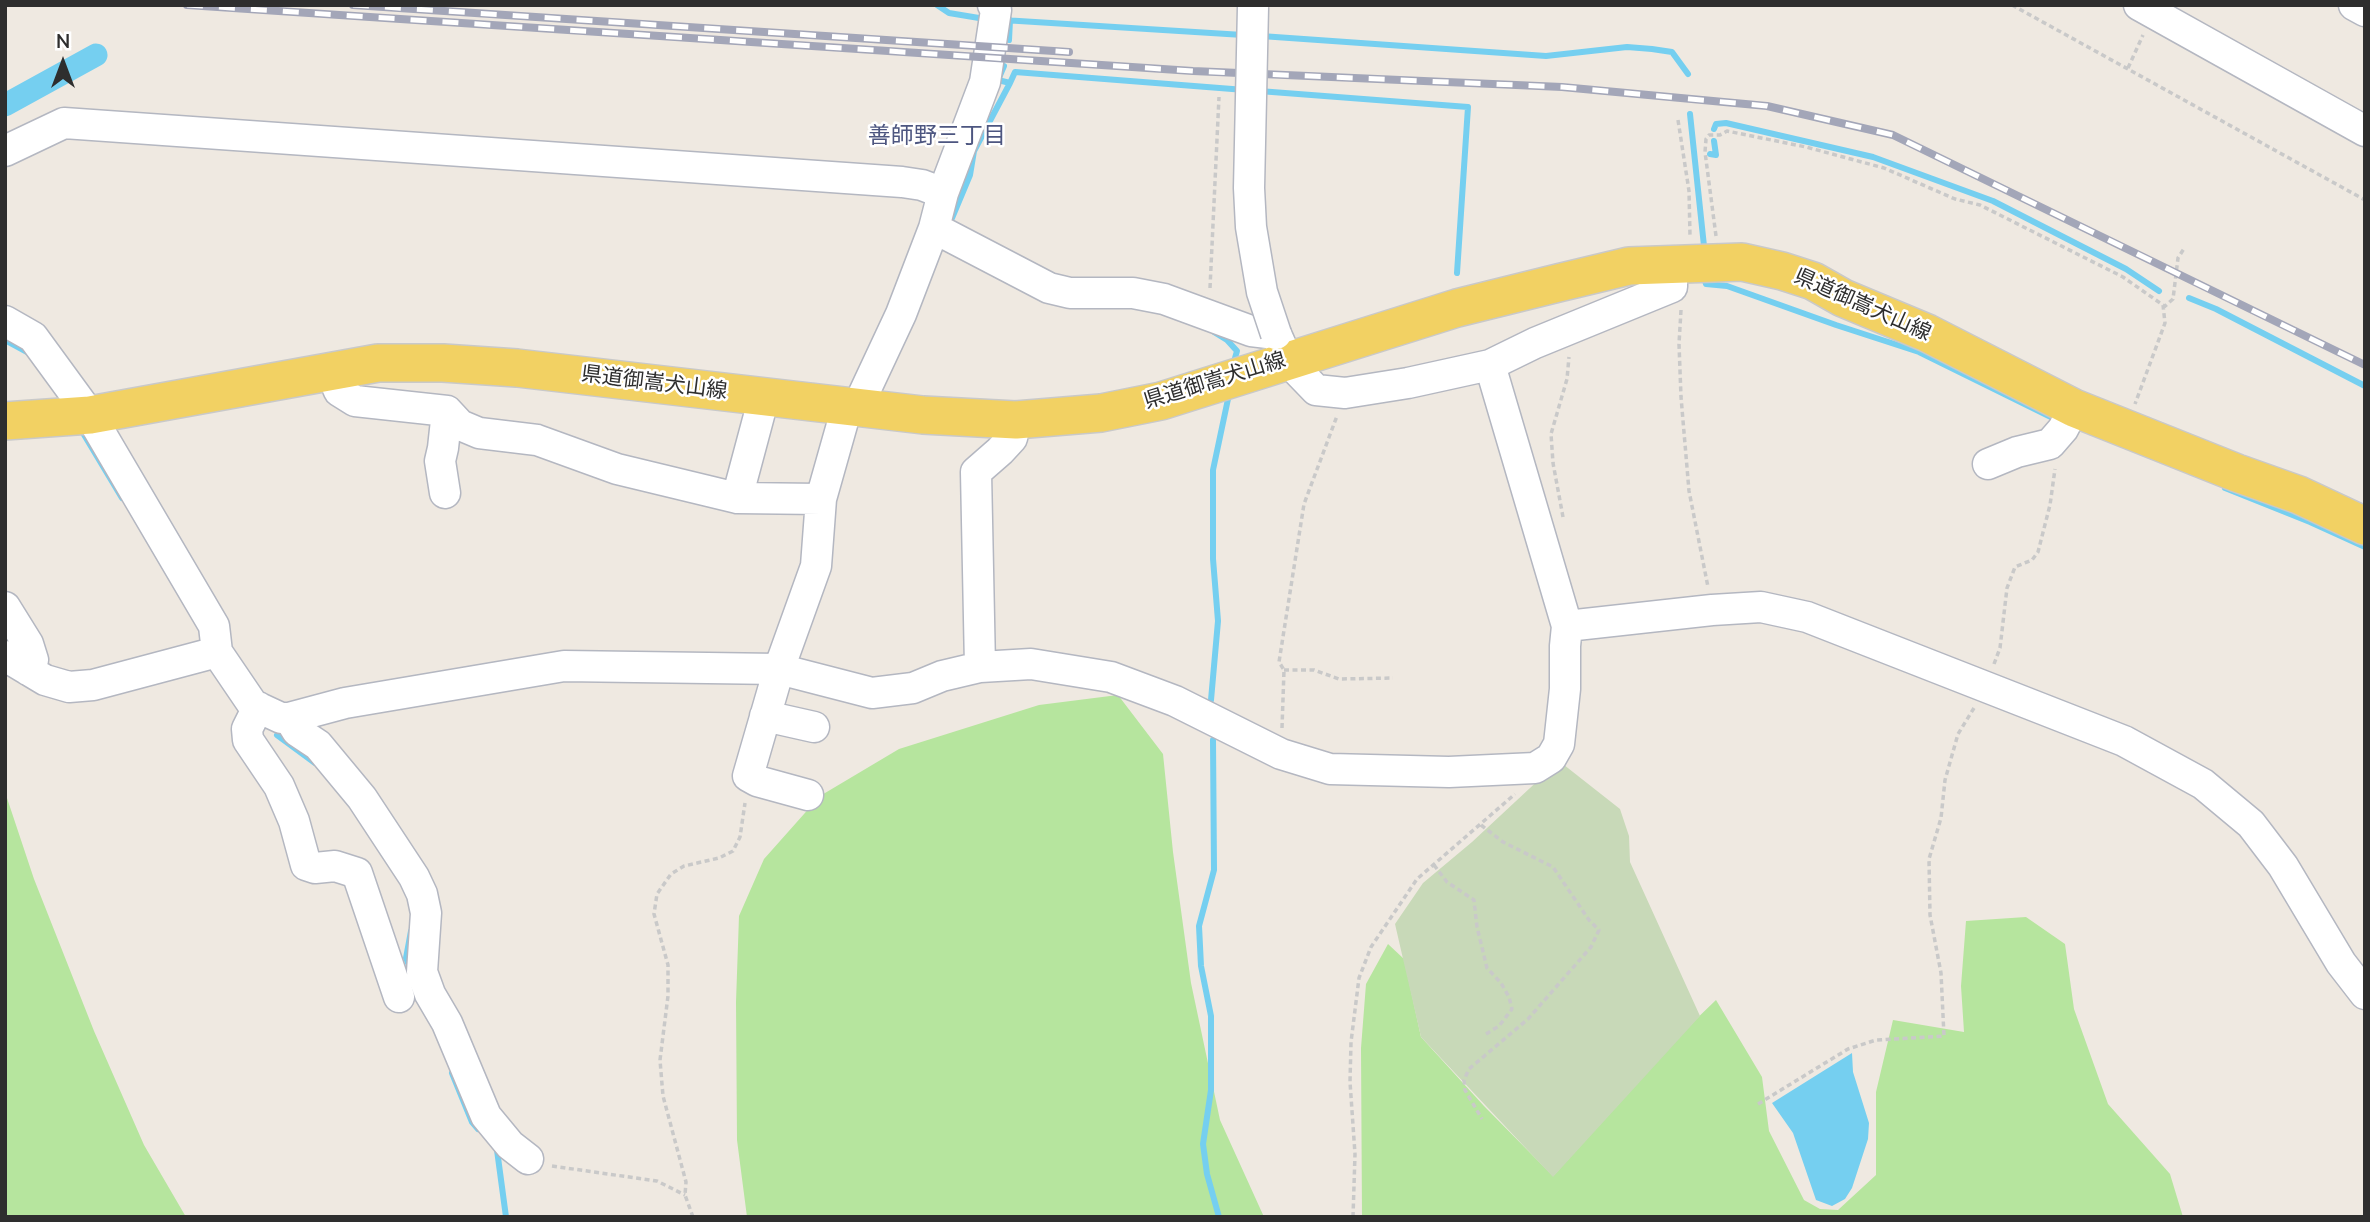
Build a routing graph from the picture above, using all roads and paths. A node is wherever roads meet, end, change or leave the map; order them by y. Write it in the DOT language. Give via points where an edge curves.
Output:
graph roads {
  1 [pos="2012,5"];
  2 [pos="2354,5"];
  3 [pos="1253,6"];
  4 [pos="2365,11"];
  5 [pos="2149,14"];
  6 [pos="994,16"];
  7 [pos="2128,68"];
  8 [pos="1219,97"];
  9 [pos="1678,120"];
  10 [pos="2365,131"];
  11 [pos="5,151"];
  12 [pos="943,193"];
  13 [pos="2365,200"];
  14 [pos="934,228"];
  15 [pos="2185,247"];
  16 [pos="1687,268"];
  17 [pos="2164,308"];
  18 [pos="1206,314"];
  19 [pos="5,321"];
  20 [pos="1564,331"];
  21 [pos="1282,347"];
  22 [pos="1490,365"];
  23 [pos="331,372"];
  24 [pos="1345,393"];
  25 [pos="764,397"];
  26 [pos="852,407"];
  27 [pos="447,411"];
  28 [pos="90,415"];
  29 [pos="1016,420"];
  30 [pos="5,422"];
  31 [pos="2065,423"];
  32 [pos="2126,429"];
  33 [pos="1988,464"];
  34 [pos="445,493"];
  35 [pos="737,498"];
  36 [pos="821,499"];
  37 [pos="1565,526"];
  38 [pos="2365,526"];
  39 [pos="5,607"];
  40 [pos="1712,610"];
  41 [pos="1567,626"];
  42 [pos="217,652"];
  43 [pos="17,663"];
  44 [pos="981,667"];
  45 [pos="779,669"];
  46 [pos="1284,670"];
  47 [pos="1393,678"];
  48 [pos="1986,687"];
  49 [pos="258,707"];
  50 [pos="765,716"];
  51 [pos="289,718"];
  52 [pos="814,727"];
  53 [pos="1281,754"];
  54 [pos="1526,768"];
  55 [pos="748,776"];
  56 [pos="808,795"];
  57 [pos="1481,825"];
  58 [pos="1434,865"];
  59 [pos="2365,994"];
  60 [pos="399,997"];
  61 [pos="1486,1034"];
  62 [pos="1758,1104"];
  63 [pos="1482,1119"];
  64 [pos="528,1159"];
  65 [pos="685,1195"];
  66 [pos="693,1217"];
  67 [pos="1353,1217"];
  1 -- 7 [label="path"];
  2 -- 4 [label="street"];
  3 -- 21 [label="street, bridge" via="1251,227 1262,292"];
  5 -- 7 [label="path"];
  5 -- 10 [label="street"];
  6 -- 12 [label="street" via="985,82"];
  7 -- 13 [label="path"];
  8 -- 18 [label="path"];
  9 -- 16 [label="path" via="1690,210"];
  11 -- 12 [label="street" via="64,123 902,182"];
  12 -- 14 [label="street"];
  14 -- 18 [label="street" via="1049,288 1070,293 1133,293"];
  14 -- 26 [label="street" via="901,314"];
  15 -- 17 [label="path" via="2178,258 2173,299"];
  16 -- 17 [label="path" via="1716,235 1706,139 1727,131 1884,169 1980,205 2123,276"];
  16 -- 20 [label="street" via="1672,287"];
  16 -- 21 [label="main road, 県道御嵩犬山線" via="1629,266"];
  16 -- 31 [label="main road, 県道御嵩犬山線" via="1742,262 1813,281 1927,333"];
  16 -- 40 [label="path" via="1680,314 1681,397 1689,491"];
  17 -- 32 [label="path" via="2165,323"];
  18 -- 21 [label="street"];
  19 -- 28 [label="street" via="33,337"];
  20 -- 22 [label="street"];
  20 -- 37 [label="path" via="1569,350 1567,379 1551,434"];
  21 -- 24 [label="street" via="1316,390"];
  21 -- 29 [label="main road, 県道御嵩犬山線" via="1161,401 1101,413"];
  22 -- 24 [label="street"];
  22 -- 41 [label="street"];
  23 -- 25 [label="main road, 県道御嵩犬山線" via="379,362 443,363"];
  23 -- 27 [label="street" via="339,391 355,401"];
  23 -- 28 [label="main road, 県道御嵩犬山線"];
  24 -- 46 [label="path" via="1304,504 1279,662"];
  25 -- 26 [label="main road, 県道御嵩犬山線"];
  25 -- 35 [label="street"];
  26 -- 29 [label="main road, 県道御嵩犬山線"];
  26 -- 36 [label="street"];
  27 -- 34 [label="street" via="440,461"];
  27 -- 35 [label="street" via="460,425 479,433 537,440 617,469"];
  28 -- 30 [label="main road, 県道御嵩犬山線"];
  28 -- 42 [label="street" via="214,626"];
  29 -- 44 [label="street" via="1012,438 976,472"];
  31 -- 32 [label="main road, 県道御嵩犬山線"];
  31 -- 33 [label="street"];
  31 -- 48 [label="path" via="2038,552 2015,567 2007,588 2000,648"];
  32 -- 38 [label="main road, 県道御嵩犬山線" via="2299,495"];
  35 -- 36 [label="street"];
  36 -- 45 [label="street" via="816,566"];
  39 -- 43 [label="street" via="33,660"];
  40 -- 41 [label="street"];
  40 -- 48 [label="street" via="1761,607 1807,617"];
  41 -- 54 [label="street" via="1559,744 1551,758"];
  42 -- 43 [label="street" via="93,685 69,687 45,680"];
  42 -- 49 [label="street"];
  44 -- 45 [label="street" via="913,688 872,693"];
  44 -- 53 [label="street" via="1031,664 1111,677 1175,701"];
  45 -- 50 [label="street"];
  45 -- 51 [label="street" via="564,666 345,702"];
  46 -- 47 [label="path" via="1314,670 1339,679"];
  46 -- 53 [label="path"];
  48 -- 59 [label="street" via="2124,741 2203,784 2251,824"];
  48 -- 62 [label="path" via="1958,734 1929,859 1930,915 1941,973 1944,1036 1876,1040 1848,1049"];
  49 -- 51 [label="street"];
  49 -- 60 [label="street" via="247,729 248,740 279,786 306,865 358,873"];
  50 -- 52 [label="street"];
  50 -- 55 [label="street"];
  51 -- 64 [label="street" via="362,798 414,877 426,913 421,959 430,994 486,1116"];
  53 -- 54 [label="street" via="1330,769 1449,772"];
  54 -- 57 [label="path" via="1525,785"];
  55 -- 56 [label="street"];
  55 -- 65 [label="path" via="740,837 733,851 684,866 671,874 657,894 654,914 668,965 660,1060 663,1096 686,1182"];
  57 -- 58 [label="path"];
  57 -- 63 [label="path" via="1503,842 1553,867 1600,930 1591,947 1528,1019 1469,1069 1465,1090"];
  58 -- 61 [label="path" via="1447,882 1474,900 1487,968 1509,997 1511,1009 1499,1026"];
  58 -- 67 [label="path" via="1417,879 1371,947 1360,978 1351,1042 1356,1154"];
  64 -- 65 [label="path" via="657,1181"];
  65 -- 66 [label="path"];
}
